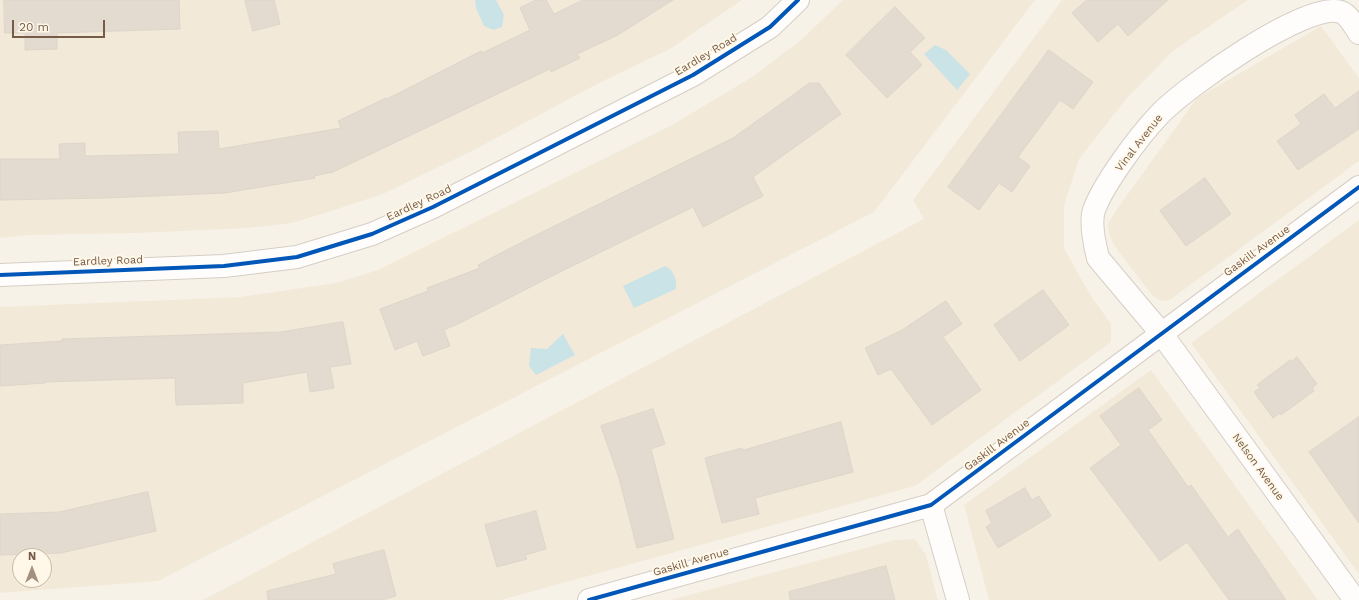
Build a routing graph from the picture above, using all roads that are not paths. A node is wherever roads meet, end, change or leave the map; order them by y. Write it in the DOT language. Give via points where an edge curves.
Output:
graph roads {
  1 [pos="798,0"];
  2 [pos="1359,33"];
  3 [pos="1359,187"];
  4 [pos="0,275"];
  5 [pos="1161,333"];
  6 [pos="931,505"];
  7 [pos="602,598"];
  8 [pos="958,600"];
  9 [pos="1355,600"];
  1 -- 4 [label="street, Eardley Road" via="770,27 693,75 433,207 372,234 297,258 231,265"];
  2 -- 5 [label="street, Vinal Avenue" via="1341,12 1325,12 1287,25 1239,53 1160,114 1104,190 1093,212 1094,244 1098,258"];
  3 -- 5 [label="street, Gaskill Avenue"];
  5 -- 6 [label="street, Gaskill Avenue"];
  5 -- 9 [label="street, Nelson Avenue"];
  6 -- 7 [label="street, Gaskill Avenue"];
  6 -- 8 [label="street"];
}
